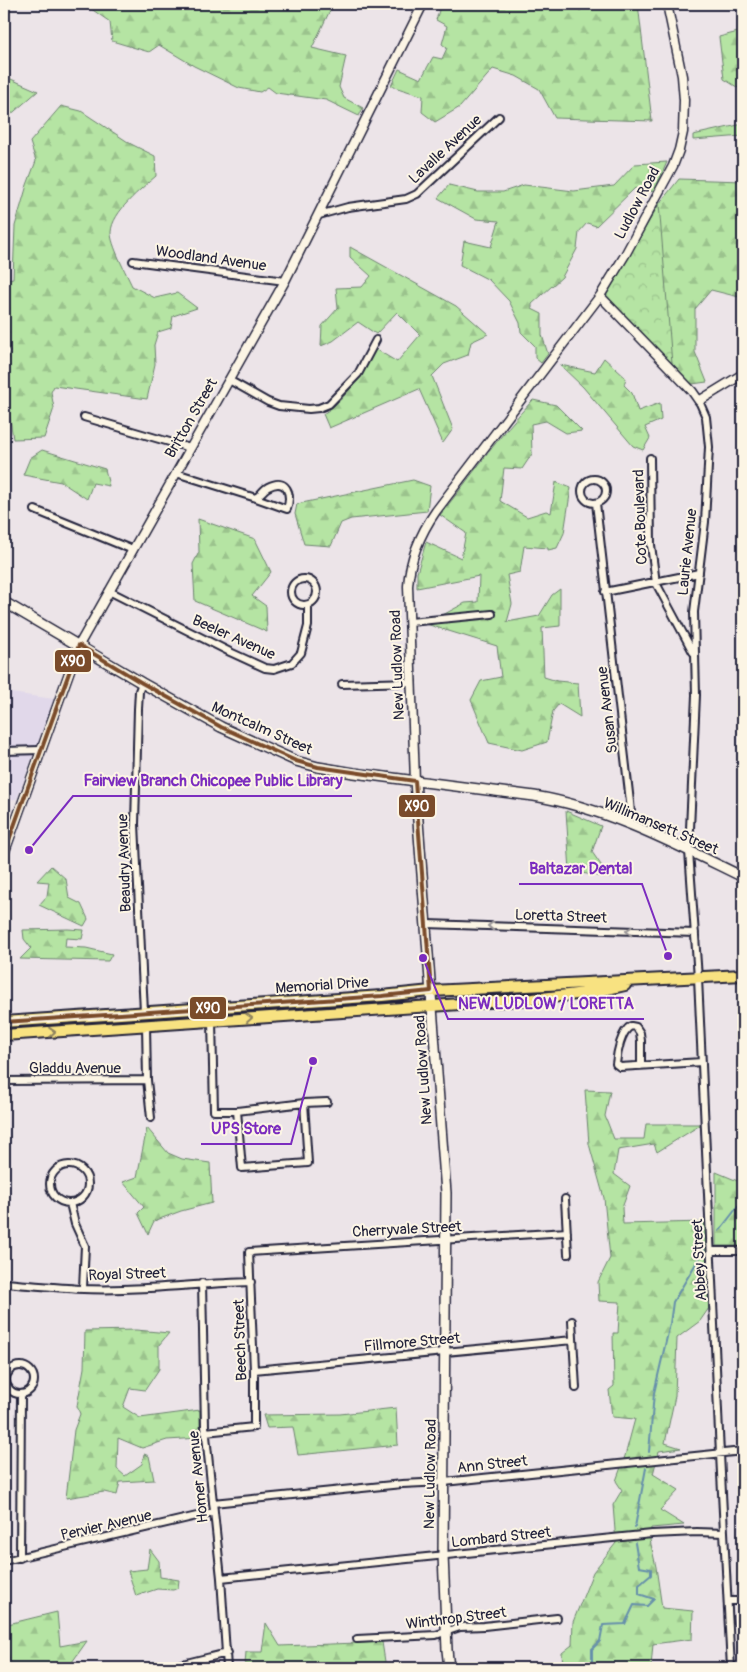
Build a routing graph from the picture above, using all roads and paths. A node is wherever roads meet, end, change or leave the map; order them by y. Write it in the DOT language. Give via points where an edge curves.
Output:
graph roads {
  1 [pos="423,4"];
  2 [pos="666,4"];
  3 [pos="499,117"];
  4 [pos="319,215"];
  5 [pos="133,261"];
  6 [pos="285,281"];
  7 [pos="600,296"];
  8 [pos="376,340"];
  9 [pos="743,374"];
  10 [pos="229,380"];
  11 [pos="530,389"];
  12 [pos="699,401"];
  13 [pos="84,417"];
  14 [pos="190,448"];
  15 [pos="650,458"];
  16 [pos="176,473"];
  17 [pos="256,498"];
  18 [pos="596,503"];
  19 [pos="35,510"];
  20 [pos="133,550"];
  21 [pos="699,574"];
  22 [pos="656,582"];
  23 [pos="110,591"];
  24 [pos="606,592"];
  25 [pos="4,602"];
  26 [pos="308,605"];
  27 [pos="492,614"];
  28 [pos="410,622"];
  29 [pos="78,645"];
  30 [pos="695,655"];
  31 [pos="412,682"];
  32 [pos="142,683"];
  33 [pos="342,684"];
  34 [pos="40,750"];
  35 [pos="4,751"];
  36 [pos="415,781"];
  37 [pos="566,802"];
  38 [pos="629,825"];
  39 [pos="689,851"];
  40 [pos="4,854"];
  41 [pos="743,877"];
  42 [pos="427,924"];
  43 [pos="695,933"];
  44 [pos="743,975"];
  45 [pos="698,978"];
  46 [pos="642,980"];
  47 [pos="431,991"];
  48 [pos="432,1006"];
  49 [pos="144,1012"];
  50 [pos="212,1021"];
  51 [pos="4,1022"];
  52 [pos="146,1026"];
  53 [pos="4,1035"];
  54 [pos="702,1062"];
  55 [pos="641,1066"];
  56 [pos="147,1080"];
  57 [pos="4,1081"];
  58 [pos="327,1102"];
  59 [pos="304,1103"];
  60 [pos="237,1111"];
  61 [pos="151,1118"];
  62 [pos="565,1199"];
  63 [pos="70,1203"];
  64 [pos="567,1232"];
  65 [pos="445,1240"];
  66 [pos="711,1251"];
  67 [pos="743,1251"];
  68 [pos="249,1252"];
  69 [pos="568,1254"];
  70 [pos="251,1282"];
  71 [pos="4,1283"];
  72 [pos="202,1283"];
  73 [pos="83,1288"];
  74 [pos="572,1321"];
  75 [pos="573,1340"];
  76 [pos="445,1352"];
  77 [pos="254,1370"];
  78 [pos="576,1388"];
  79 [pos="21,1395"];
  80 [pos="206,1432"];
  81 [pos="743,1451"];
  82 [pos="720,1454"];
  83 [pos="444,1482"];
  84 [pos="213,1503"];
  85 [pos="214,1512"];
  86 [pos="724,1532"];
  87 [pos="443,1555"];
  88 [pos="20,1558"];
  89 [pos="4,1561"];
  90 [pos="221,1578"];
  91 [pos="728,1601"];
  92 [pos="743,1601"];
  93 [pos="557,1618"];
  94 [pos="446,1631"];
  95 [pos="357,1639"];
  96 [pos="447,1650"];
  97 [pos="227,1653"];
  98 [pos="166,1668"];
  99 [pos="227,1668"];
  100 [pos="445,1668"];
  101 [pos="449,1668"];
  102 [pos="732,1668"];
  1 -- 4 [label="street, Britton Street"];
  2 -- 7 [label="street, Ludlow Road" via="683,84 681,144 662,190"];
  3 -- 4 [label="street, Lavalle Avenue" via="417,194 406,199 348,207"];
  4 -- 6 [label="street, Britton Street"];
  5 -- 6 [label="street, Woodland Avenue"];
  6 -- 10 [label="street, Britton Street"];
  7 -- 11 [label="street, Ludlow Road"];
  7 -- 12 [label="street, Laurie Avenue"];
  8 -- 10 [label="street" via="358,374 329,404 319,408 279,406"];
  9 -- 12 [label="street"];
  10 -- 14 [label="street, Britton Street"];
  11 -- 28 [label="street, New Ludlow Road" via="424,529 410,568"];
  12 -- 21 [label="street, Laurie Avenue" via="706,417 709,446"];
  13 -- 14 [label="street"];
  14 -- 16 [label="street, Britton Street"];
  15 -- 22 [label="street, Cote Boulevard" via="651,545"];
  16 -- 17 [label="street"];
  16 -- 20 [label="street, Britton Street"];
  17 -- 17 [label="street" via="267,487 276,485 288,490 290,500 288,509"];
  18 -- 24 [label="street, Susan Avenue"];
  19 -- 20 [label="street"];
  20 -- 23 [label="street, Britton Street"];
  21 -- 22 [label="street"];
  21 -- 30 [label="street, Laurie Avenue" via="694,612"];
  22 -- 24 [label="street"];
  22 -- 30 [label="street, Cote Boulevard"];
  23 -- 26 [label="street, Beeler Avenue" via="230,652 274,670 292,663 301,653 308,626"];
  23 -- 29 [label="street, Britton Street"];
  24 -- 38 [label="street, Susan Avenue" via="630,802"];
  25 -- 29 [label="main road, Montcalm Street"];
  26 -- 26 [label="street, Beeler Avenue" via="292,599 292,586 299,580 311,581 316,587 317,596"];
  27 -- 28 [label="street"];
  28 -- 31 [label="street, New Ludlow Road"];
  29 -- 32 [label="main road, Montcalm Street"];
  29 -- 34 [label="street, Britton Street"];
  30 -- 39 [label="street, Laurie Avenue"];
  31 -- 33 [label="street"];
  31 -- 36 [label="street, New Ludlow Road"];
  32 -- 36 [label="main road, Montcalm Street" via="221,727 296,762"];
  32 -- 49 [label="street, Beaudry Avenue" via="138,709 135,824"];
  34 -- 35 [label="street"];
  34 -- 40 [label="street, Britton Street"];
  36 -- 37 [label="main road, Montcalm Street"];
  36 -- 42 [label="main road, New Ludlow Road"];
  37 -- 38 [label="main road, Willimansett Street"];
  38 -- 39 [label="main road, Willimansett Street"];
  39 -- 41 [label="main road, Willimansett Street"];
  39 -- 43 [label="street, Abbey Street"];
  43 -- 42 [label="street, Loretta Street, one-way"];
  42 -- 47 [label="main road, New Ludlow Road"];
  43 -- 45 [label="street, Abbey Street"];
  44 -- 45 [label="main road, Memorial Drive"];
  45 -- 46 [label="main road, Memorial Drive"];
  45 -- 54 [label="street, Abbey Street"];
  46 -- 47 [label="main road, Memorial Drive"];
  46 -- 48 [label="main road, Memorial Drive" via="573,995"];
  47 -- 48 [label="main road, New Ludlow Road"];
  47 -- 49 [label="main road, Memorial Drive"];
  50 -- 48 [label="main road, Memorial Drive, one-way"];
  48 -- 65 [label="main road, New Ludlow Road" via="445,1170"];
  49 -- 51 [label="main road, Memorial Drive"];
  50 -- 52 [label="main road, Memorial Drive"];
  50 -- 60 [label="street" via="214,1111"];
  53 -- 52 [label="main road, Memorial Drive, one-way"];
  52 -- 56 [label="street"];
  54 -- 55 [label="street"];
  54 -- 66 [label="street, Abbey Street"];
  55 -- 55 [label="street" via="640,1033 631,1026 626,1029 616,1064 620,1068"];
  56 -- 57 [label="street, Gladdu Avenue"];
  56 -- 61 [label="street"];
  58 -- 59 [label="street"];
  59 -- 60 [label="street"];
  59 -- 60 [label="street" via="308,1163 242,1168"];
  62 -- 64 [label="street"];
  63 -- 63 [label="street" via="83,1196 88,1183 82,1170 68,1165 56,1171 51,1185 57,1198"];
  63 -- 73 [label="street" via="85,1246"];
  64 -- 65 [label="street, Cherryvale Street"];
  64 -- 69 [label="street"];
  65 -- 68 [label="street, Cherryvale Street"];
  65 -- 76 [label="main road, New Ludlow Road"];
  66 -- 67 [label="street"];
  66 -- 82 [label="street, Abbey Street"];
  68 -- 70 [label="street, Beech Street"];
  70 -- 72 [label="street, Royal Street"];
  70 -- 77 [label="street, Beech Street"];
  71 -- 73 [label="street, Royal Street"];
  72 -- 73 [label="street, Royal Street" via="123,1289"];
  72 -- 80 [label="street, Homer Avenue"];
  74 -- 75 [label="street"];
  75 -- 76 [label="street, Fillmore Street"];
  75 -- 78 [label="street"];
  76 -- 77 [label="street, Fillmore Street"];
  76 -- 83 [label="main road, New Ludlow Road"];
  77 -- 80 [label="street, Beech Street" via="254,1427"];
  79 -- 79 [label="street" via="12,1392 7,1384 7,1375 18,1366 27,1368 35,1379 33,1388"];
  79 -- 88 [label="street"];
  80 -- 84 [label="street, Homer Avenue"];
  81 -- 82 [label="street, Ann Street"];
  82 -- 83 [label="street, Ann Street"];
  82 -- 86 [label="street, Abbey Street"];
  83 -- 84 [label="street, Ann Street"];
  83 -- 87 [label="main road, New Ludlow Road"];
  84 -- 85 [label="street, Homer Avenue"];
  85 -- 88 [label="street, Pervier Avenue"];
  85 -- 90 [label="street, Homer Avenue"];
  86 -- 87 [label="street, Lombard Street" via="652,1534"];
  86 -- 91 [label="street, Abbey Street"];
  87 -- 90 [label="street, Lombard Street"];
  87 -- 94 [label="main road, New Ludlow Road"];
  88 -- 89 [label="street, Pervier Avenue"];
  90 -- 97 [label="street, Homer Avenue"];
  91 -- 92 [label="street"];
  91 -- 102 [label="street, Abbey Street"];
  93 -- 94 [label="street, Winthrop Street"];
  94 -- 95 [label="street, Winthrop Street" via="436,1635"];
  94 -- 96 [label="main road, New Ludlow Road"];
  96 -- 100 [label="street"];
  96 -- 101 [label="main road, New Ludlow Road"];
  97 -- 98 [label="street"];
  97 -- 99 [label="street, Homer Avenue"];
}
